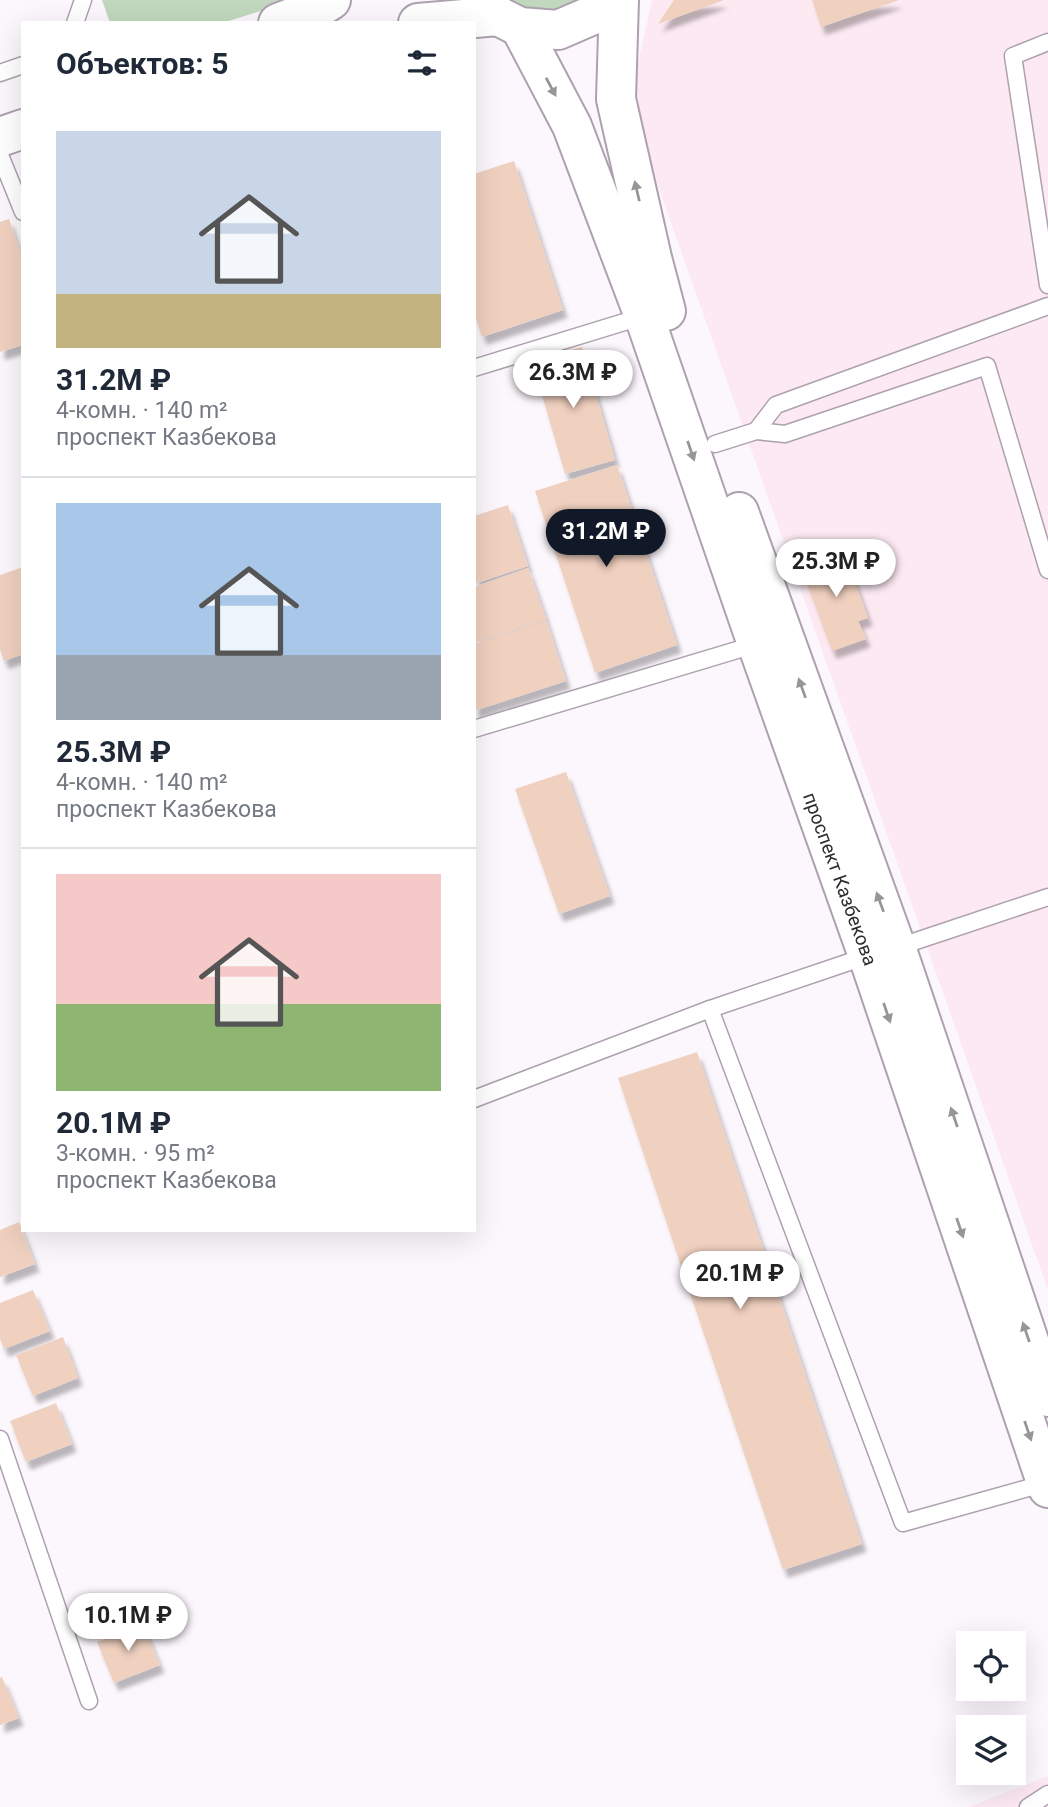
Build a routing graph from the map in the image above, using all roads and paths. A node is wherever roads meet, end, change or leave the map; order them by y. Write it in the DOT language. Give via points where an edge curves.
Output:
graph roads {
  1 [pos="83,0"];
  2 [pos="331,0"];
  3 [pos="606,0"];
  4 [pos="619,0"];
  5 [pos="500,14"];
  6 [pos="76,21"];
  7 [pos="283,21"];
  8 [pos="436,21"];
  9 [pos="1048,42"];
  10 [pos="21,66"];
  11 [pos="0,73"];
  12 [pos="21,130"];
  13 [pos="0,137"];
  14 [pos="21,138"];
  15 [pos="0,143"];
  16 [pos="0,155"];
  17 [pos="21,207"];
  18 [pos="640,264"];
  19 [pos="1048,285"];
  20 [pos="1048,306"];
  21 [pos="644,316"];
  22 [pos="476,367"];
  23 [pos="755,431"];
  24 [pos="715,444"];
  25 [pos="1048,570"];
  26 [pos="757,644"];
  27 [pos="476,728"];
  28 [pos="1048,897"];
  29 [pos="882,951"];
  30 [pos="710,1009"];
  31 [pos="476,1098"];
  32 [pos="1048,1397"];
  33 [pos="0,1439"];
  34 [pos="1047,1486"];
  35 [pos="89,1701"];
  36 [pos="1048,1794"];
  37 [pos="1028,1807"];
  1 -- 6 [label="lane"];
  2 -- 7 [label="highway"];
  3 -- 5 [label="highway" via="594,14 558,30"];
  18 -- 4 [label="highway, one-way" via="616,99"];
  5 -- 8 [label="highway"];
  5 -- 18 [label="highway, one-way" via="572,126"];
  9 -- 19 [label="lane" via="1013,56"];
  10 -- 11 [label="lane"];
  12 -- 13 [label="highway"];
  14 -- 15 [label="highway"];
  16 -- 17 [label="lane"];
  18 -- 21 [label="highway, проспект Казбекова"];
  18 -- 24 [label="highway, проспект Казбекова" via="665,307"];
  20 -- 23 [label="lane" via="776,405"];
  21 -- 22 [label="lane"];
  21 -- 26 [label="highway, проспект Казбекова, one-way"];
  23 -- 24 [label="lane"];
  23 -- 25 [label="lane" via="785,434 987,366"];
  29 -- 24 [label="highway, проспект Казбекова, one-way"];
  26 -- 27 [label="lane"];
  26 -- 29 [label="highway, проспект Казбекова"];
  28 -- 29 [label="lane"];
  29 -- 30 [label="lane"];
  32 -- 29 [label="highway, проспект Казбекова, one-way"];
  29 -- 34 [label="highway, проспект Казбекова, one-way"];
  30 -- 31 [label="lane"];
  30 -- 34 [label="lane" via="903,1523"];
  33 -- 35 [label="lane"];
  36 -- 37 [label="lane"];
}
